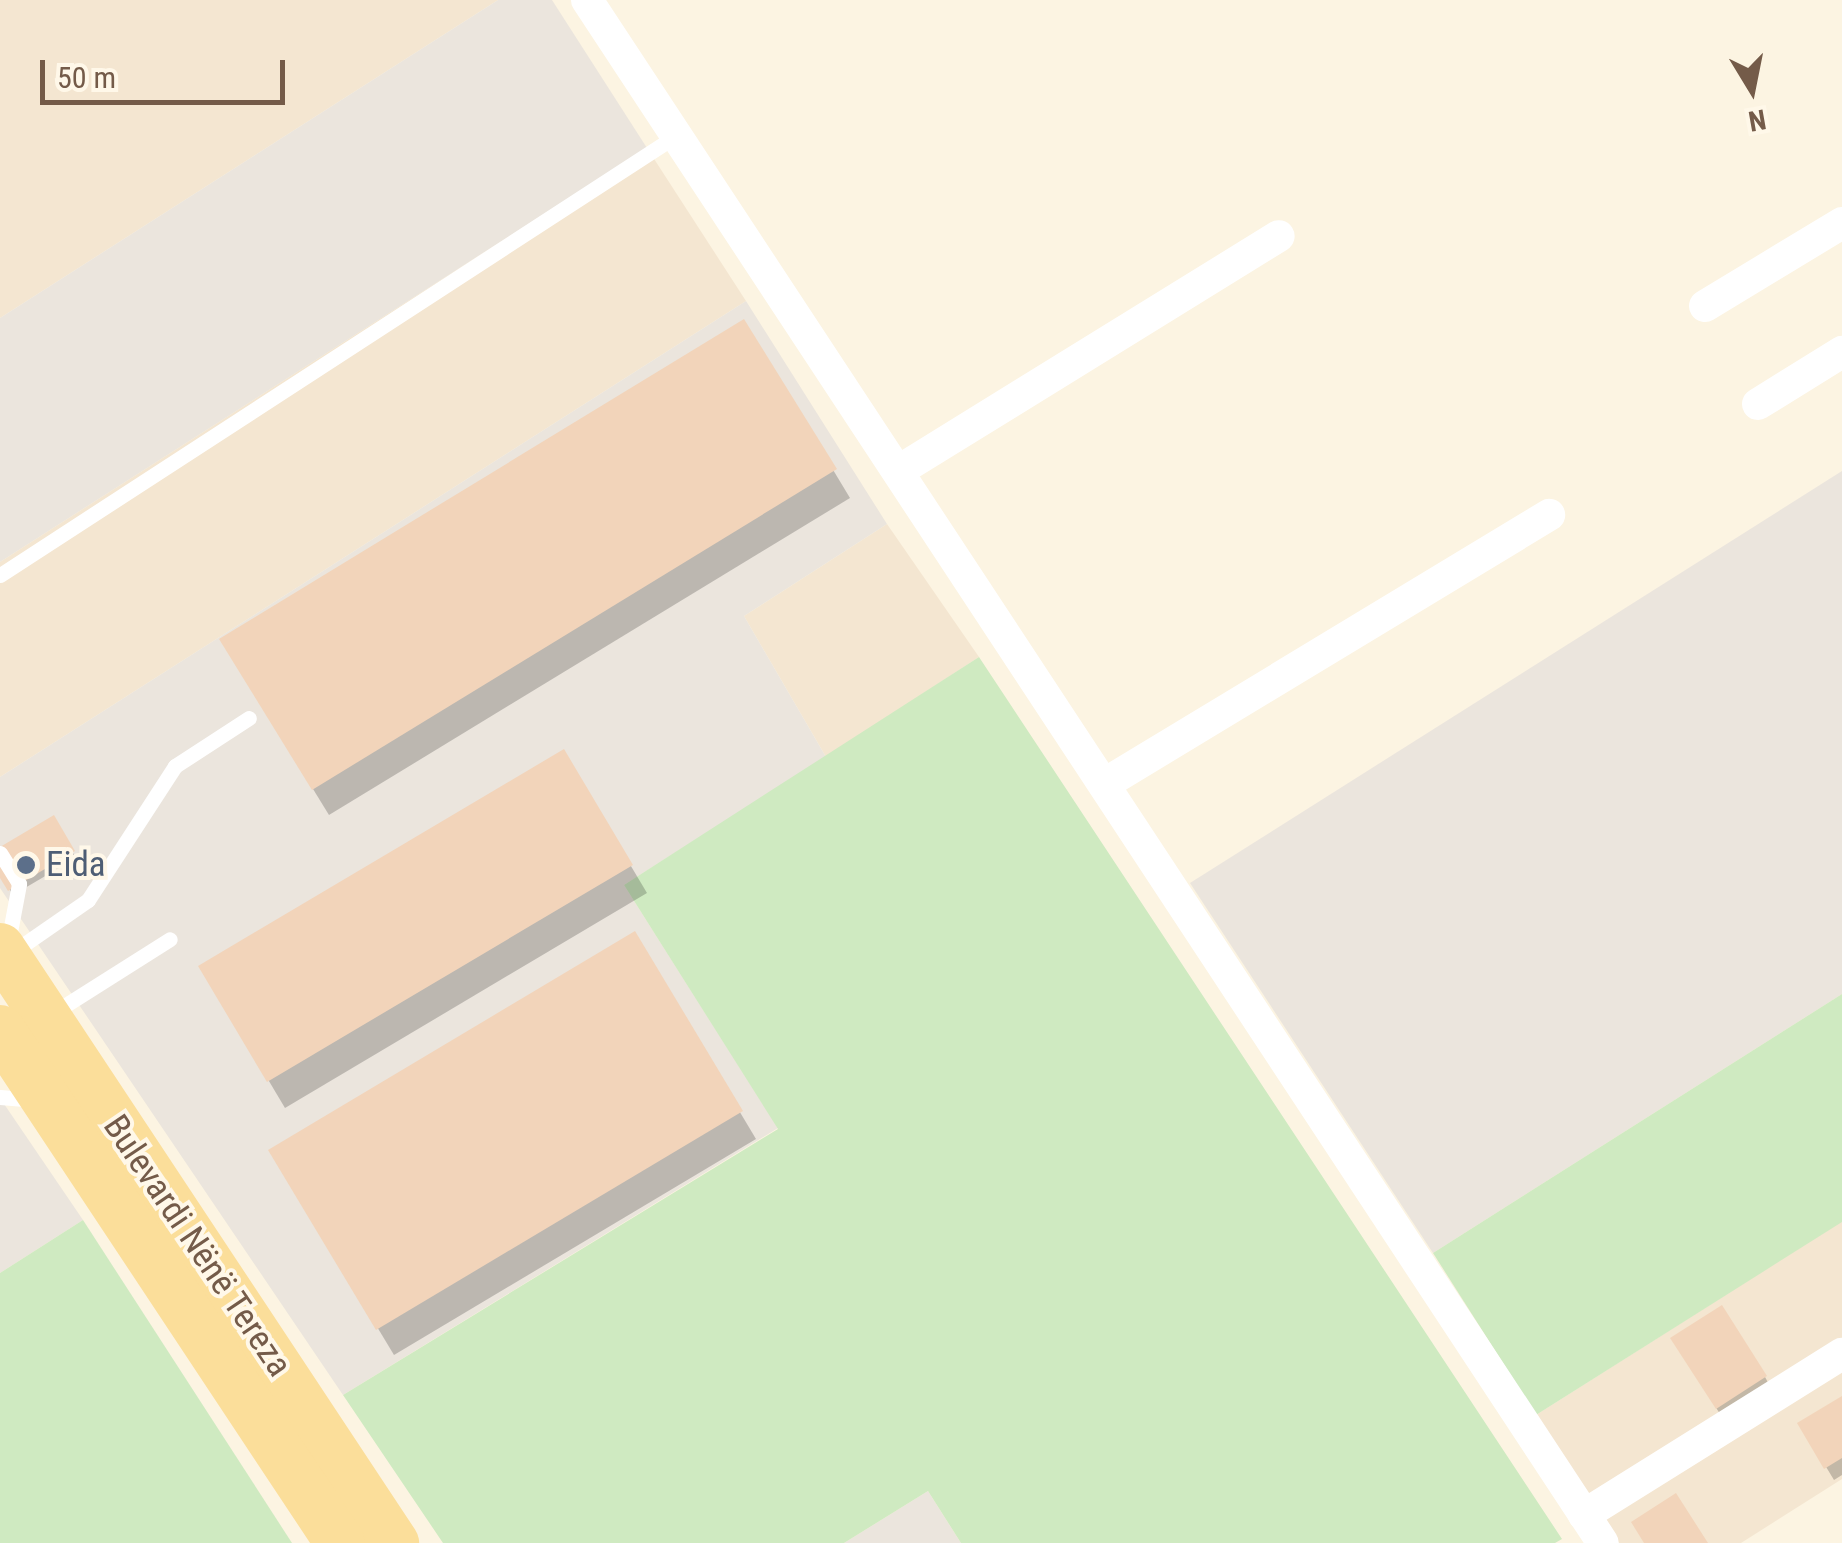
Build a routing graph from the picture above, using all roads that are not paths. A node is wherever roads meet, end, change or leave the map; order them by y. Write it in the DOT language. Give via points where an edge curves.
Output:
graph roads {
  1 [pos="587,0"];
  2 [pos="678,135"];
  3 [pos="1842,223"];
  4 [pos="1279,236"];
  5 [pos="1705,306"];
  6 [pos="1842,352"];
  7 [pos="1758,404"];
  8 [pos="900,470"];
  9 [pos="1548,515"];
  10 [pos="0,575"];
  11 [pos="249,718"];
  12 [pos="1106,784"];
  13 [pos="0,853"];
  14 [pos="170,939"];
  15 [pos="3,952"];
  16 [pos="23,1024"];
  17 [pos="19,1087"];
  18 [pos="1842,1354"];
  19 [pos="1584,1515"];
  20 [pos="340,1543"];
  21 [pos="394,1543"];
  22 [pos="1602,1543"];
  1 -- 2 [label="street"];
  2 -- 8 [label="street"];
  2 -- 10 [label="lane"];
  3 -- 5 [label="street"];
  4 -- 8 [label="street"];
  6 -- 7 [label="street"];
  8 -- 12 [label="street"];
  9 -- 12 [label="street"];
  11 -- 15 [label="lane" via="175,766 88,900"];
  12 -- 19 [label="street"];
  13 -- 15 [label="lane" via="19,884"];
  14 -- 16 [label="lane"];
  15 -- 16 [label="main road, Bulevardi Nënë Tereza"];
  16 -- 17 [label="main road, Bulevardi Nënë Tereza"];
  16 -- 21 [label="main road, Bulevardi Nënë Tereza"];
  17 -- 20 [label="main road, Bulevardi Nënë Tereza"];
  18 -- 19 [label="street"];
  19 -- 22 [label="street"];
}
